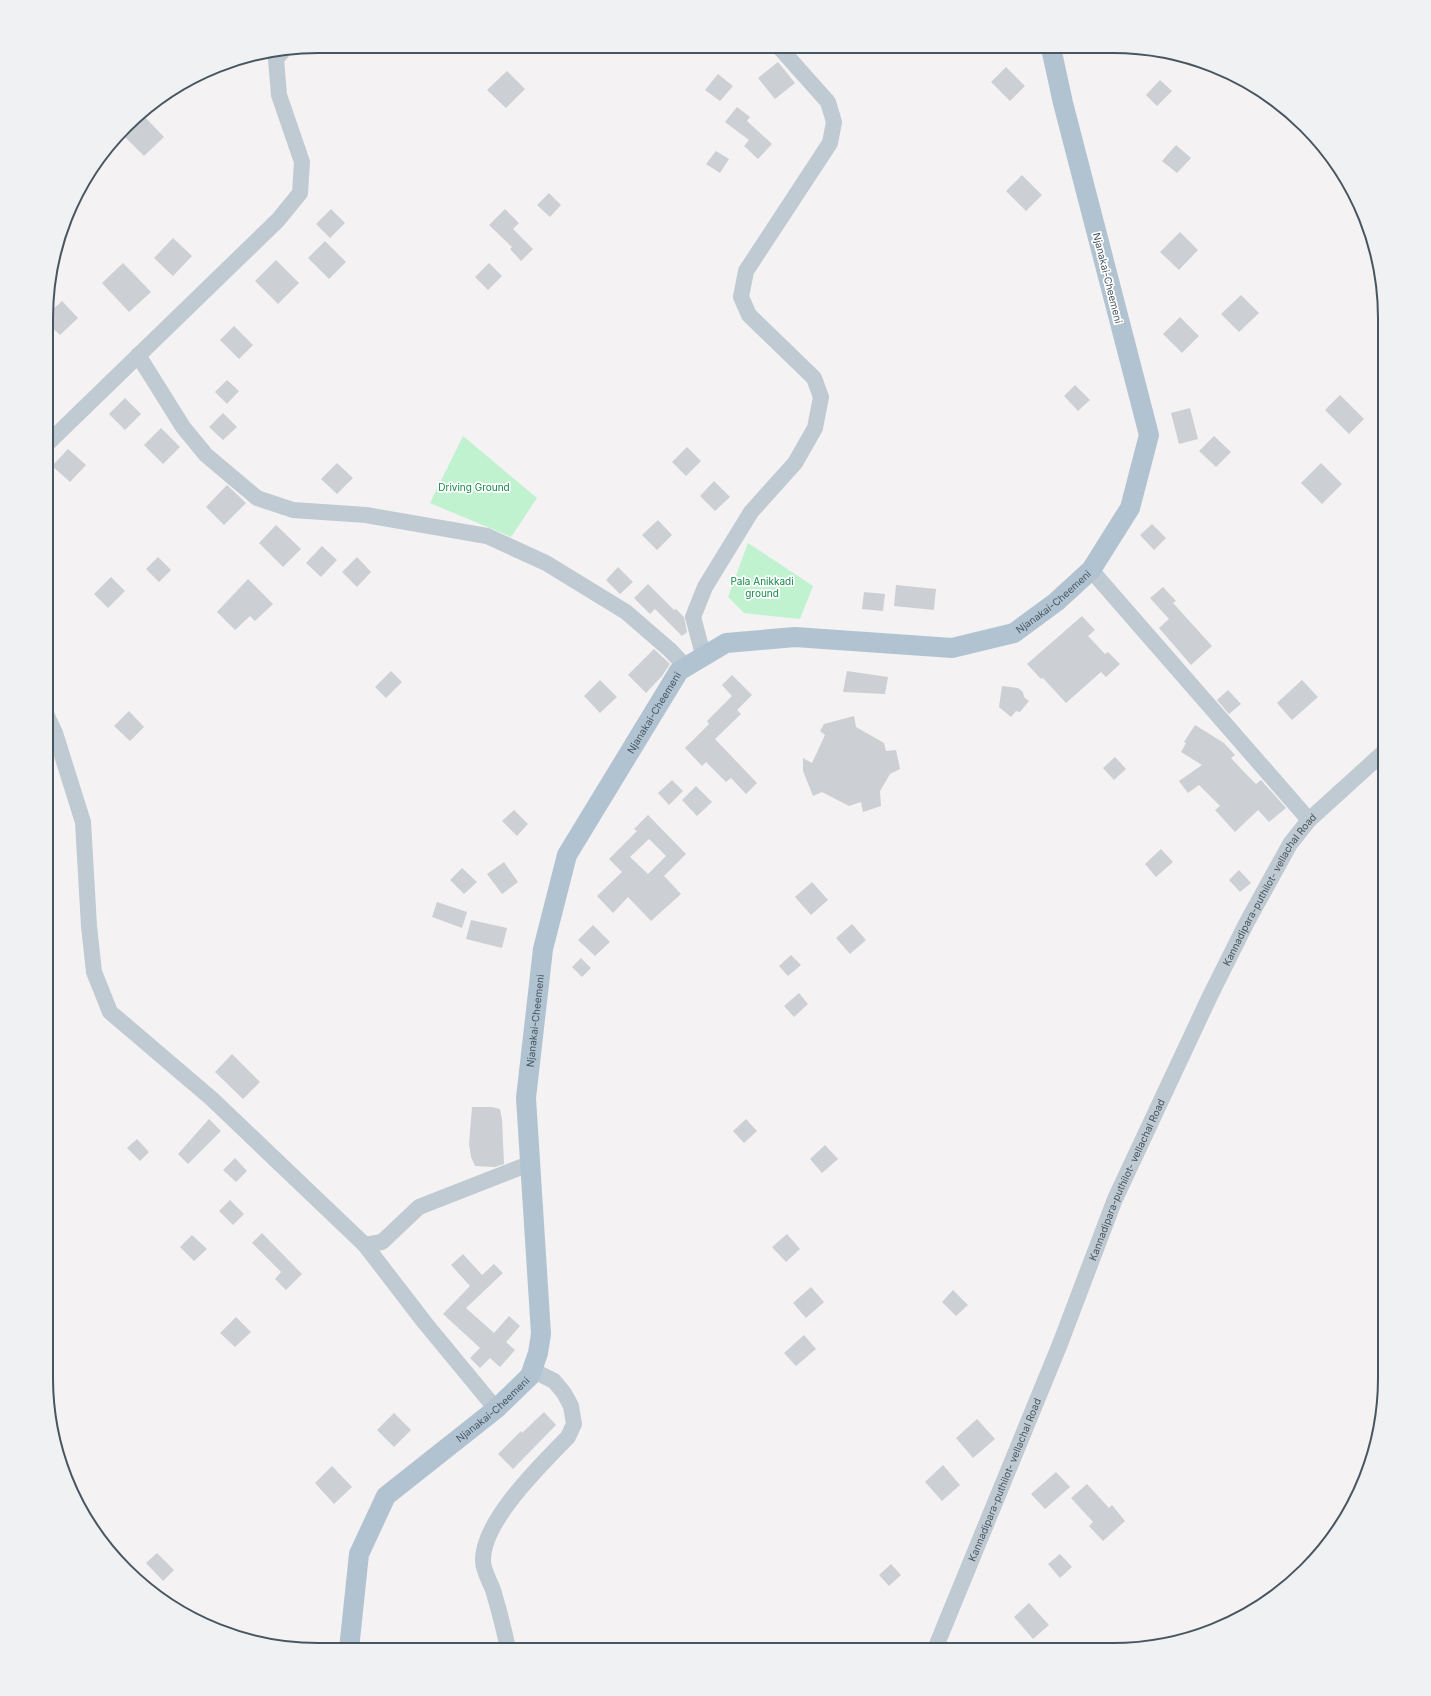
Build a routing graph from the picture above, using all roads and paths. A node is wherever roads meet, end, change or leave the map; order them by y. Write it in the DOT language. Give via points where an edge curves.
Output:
graph roads {
  1 [pos="784,53"];
  2 [pos="1052,53"];
  3 [pos="279,56"];
  4 [pos="138,355"];
  5 [pos="53,438"];
  6 [pos="1091,570"];
  7 [pos="704,658"];
  8 [pos="686,666"];
  9 [pos="53,729"];
  10 [pos="1378,757"];
  11 [pos="1309,820"];
  12 [pos="529,1164"];
  13 [pos="365,1245"];
  14 [pos="532,1370"];
  15 [pos="496,1409"];
  16 [pos="351,1643"];
  17 [pos="507,1643"];
  18 [pos="937,1643"];
  1 -- 7 [label="street" via="828,102 834,122 830,143 746,271 741,297 749,315 814,378 821,397 815,428 796,463 751,512 705,587 693,617"];
  2 -- 6 [label="main road, Njanakai-Cheemeni" via="1149,435 1130,508"];
  3 -- 4 [label="street" via="276,59 279,95 302,162 300,193 278,220"];
  4 -- 5 [label="street"];
  4 -- 8 [label="street" via="183,428 201,449 257,498 293,510 366,515 487,536 546,563 626,612"];
  6 -- 7 [label="main road, Njanakai-Cheemeni" via="1056,602 1014,633 952,648 795,637 726,643"];
  6 -- 11 [label="street"];
  7 -- 8 [label="main road, Njanakai-Cheemeni"];
  8 -- 12 [label="main road, Njanakai-Cheemeni" via="679,671 567,855 542,957 526,1098"];
  9 -- 13 [label="street" via="84,822 94,972 110,1012 212,1099"];
  10 -- 11 [label="street, Kannadipara-puthilot- vellachal Road"];
  11 -- 18 [label="street, Kannadipara-puthilot- vellachal Road" via="1290,844 1247,922 1115,1199 1060,1344"];
  12 -- 13 [label="street" via="419,1207 382,1242"];
  12 -- 14 [label="main road, Njanakai-Cheemeni" via="541,1334"];
  13 -- 15 [label="street"];
  14 -- 15 [label="main road, Njanakai-Cheemeni" via="530,1376"];
  14 -- 17 [label="street" via="554,1381 564,1393 571,1406 574,1424 568,1437 500,1513 486,1546 483,1561 503,1622"];
  15 -- 16 [label="main road, Njanakai-Cheemeni" via="386,1496 358,1554"];
}
